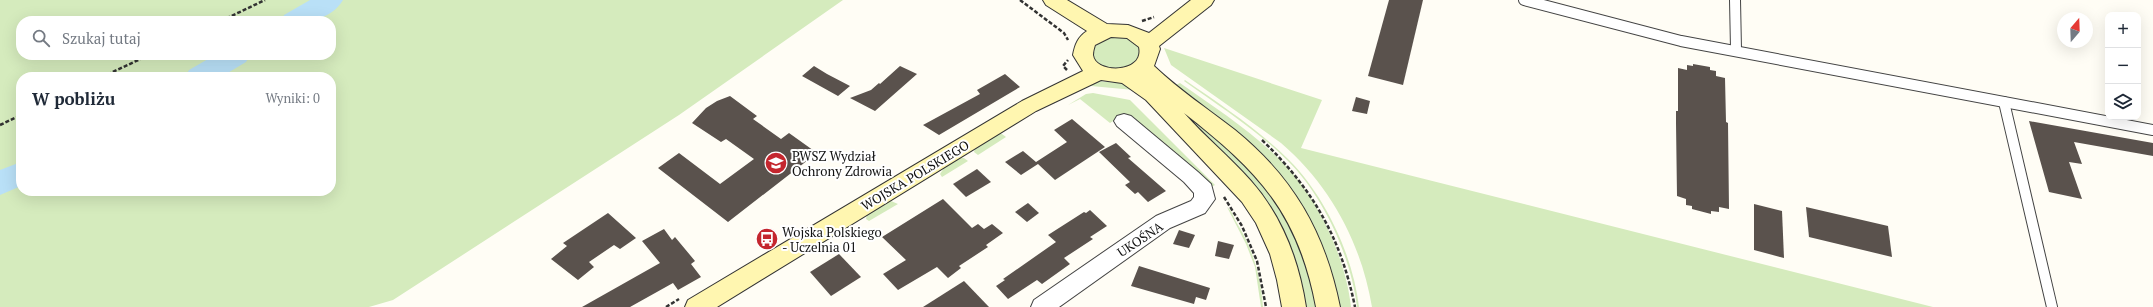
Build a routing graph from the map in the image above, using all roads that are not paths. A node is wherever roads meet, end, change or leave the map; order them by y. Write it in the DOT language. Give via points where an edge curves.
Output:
graph roads {
  1 [pos="1047,0"];
  2 [pos="1053,0"];
  3 [pos="1524,0"];
  4 [pos="1735,0"];
  5 [pos="1201,2"];
  6 [pos="1104,31"];
  7 [pos="1141,39"];
  8 [pos="1736,49"];
  9 [pos="1089,58"];
  10 [pos="1134,71"];
  11 [pos="2004,102"];
  12 [pos="1124,121"];
  13 [pos="2153,130"];
  14 [pos="697,307"];
  15 [pos="1042,307"];
  16 [pos="1294,307"];
  17 [pos="1328,307"];
  18 [pos="2052,307"];
  1 -- 9 [label="main road" via="1083,35"];
  2 -- 6 [label="main road"];
  3 -- 8 [label="lane" via="1681,40"];
  4 -- 8 [label="lane"];
  5 -- 7 [label="main road"];
  6 -- 7 [label="main road" via="1118,30"];
  6 -- 9 [label="main road" via="1093,36"];
  7 -- 10 [label="main road" via="1150,54"];
  8 -- 11 [label="lane"];
  9 -- 10 [label="main road" via="1113,76"];
  9 -- 14 [label="main road, WOJSKA POLSKIEGO" via="1067,89 1029,106"];
  10 -- 16 [label="main road" via="1256,204 1271,228 1282,255"];
  10 -- 17 [label="main road" via="1156,80 1246,154 1280,188 1302,223 1315,254"];
  11 -- 13 [label="lane"];
  11 -- 18 [label="lane"];
  12 -- 15 [label="street, UKOŚNA" via="1191,177 1204,190 1205,199 1198,207 1163,222"];
}
